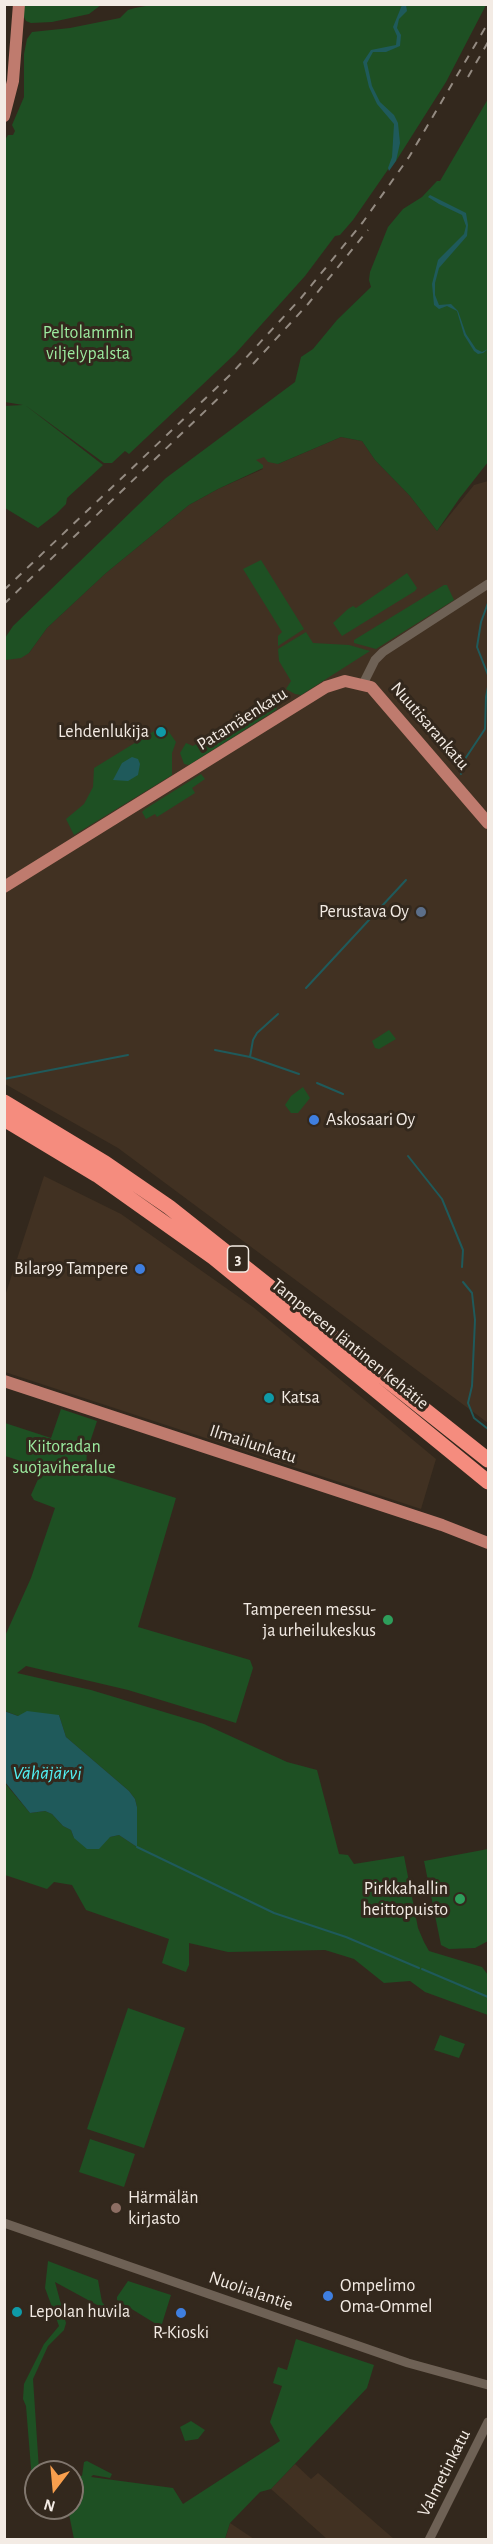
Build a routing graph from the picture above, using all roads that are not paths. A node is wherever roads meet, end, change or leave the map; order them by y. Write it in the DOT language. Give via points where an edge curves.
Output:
graph roads {
  1 [pos="19,4"];
  2 [pos="4,116"];
  3 [pos="489,584"];
  4 [pos="363,684"];
  5 [pos="489,823"];
  6 [pos="4,887"];
  7 [pos="4,1102"];
  8 [pos="4,1119"];
  9 [pos="4,1381"];
  10 [pos="456,1436"];
  11 [pos="489,1454"];
  12 [pos="489,1460"];
  13 [pos="488,1482"];
  14 [pos="489,1543"];
  15 [pos="4,2223"];
  16 [pos="489,2385"];
  17 [pos="489,2422"];
  18 [pos="429,2540"];
  1 -- 2 [label="main road" via="13,81"];
  3 -- 4 [label="street" via="383,652"];
  4 -- 5 [label="main road, Nuutisarankatu" via="381,697"];
  4 -- 6 [label="main road, Patamäenkatu" via="345,681 326,687"];
  7 -- 10 [label="highway, Tampereen läntinen kehätie / 3" via="169,1207"];
  8 -- 13 [label="highway, Tampereen läntinen kehätie / 3" via="97,1175 204,1251"];
  9 -- 14 [label="main road, Ilmailunkatu"];
  10 -- 11 [label="highway"];
  10 -- 12 [label="highway, Tampereen läntinen kehätie / 3"];
  15 -- 16 [label="street, Nuolialantie" via="408,2364"];
  17 -- 18 [label="street, Valmetinkatu"];
}
